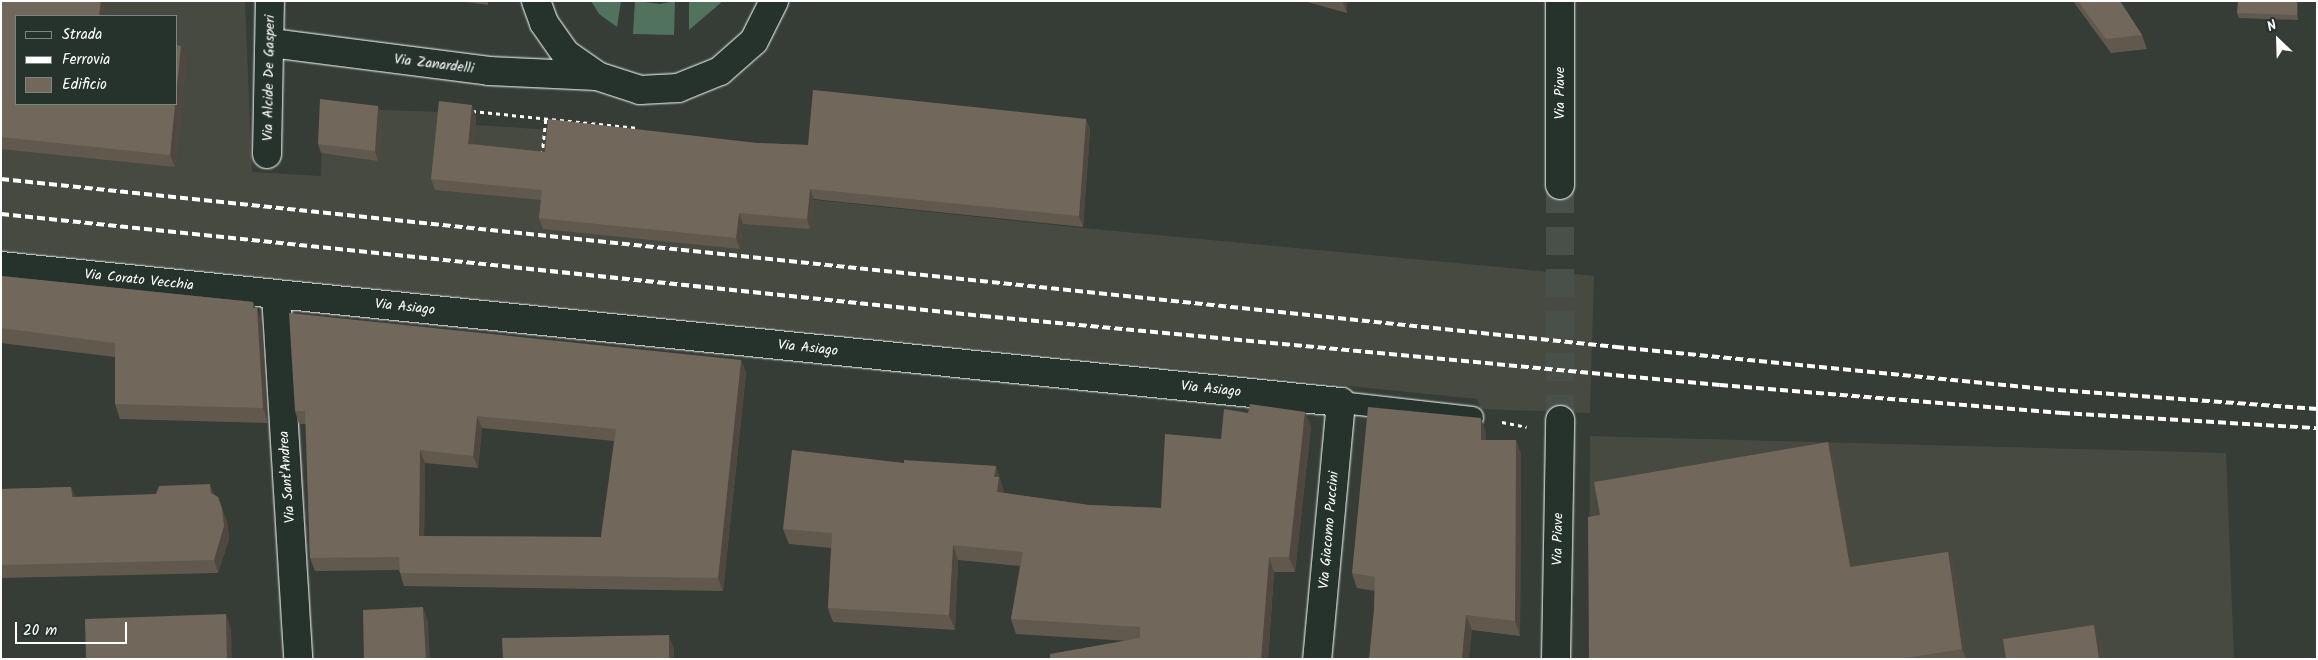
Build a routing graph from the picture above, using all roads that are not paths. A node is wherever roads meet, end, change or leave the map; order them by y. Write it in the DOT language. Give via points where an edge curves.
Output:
graph roads {
  1 [pos="270,1"];
  2 [pos="536,1"];
  3 [pos="774,1"];
  4 [pos="1560,1"];
  5 [pos="271,43"];
  6 [pos="597,76"];
  7 [pos="268,154"];
  8 [pos="1560,185"];
  9 [pos="1,266"];
  10 [pos="276,295"];
  11 [pos="1341,402"];
  12 [pos="1472,417"];
  13 [pos="1560,426"];
  14 [pos="298,659"];
  15 [pos="1317,659"];
  16 [pos="1556,659"];
  1 -- 5 [label="street, Via Alcide De Gasperi"];
  2 -- 6 [label="street" via="544,23 566,54"];
  3 -- 6 [label="street" via="754,41 720,71 678,88 640,90"];
  4 -- 8 [label="street, Via Piave"];
  5 -- 6 [label="street, Via Zanardelli" via="489,71"];
  5 -- 7 [label="street, Via Alcide De Gasperi"];
  9 -- 10 [label="street, Via Corato Vecchia"];
  10 -- 11 [label="street, Via Asiago"];
  10 -- 14 [label="street, Via Sant'Andrea"];
  11 -- 12 [label="lane"];
  11 -- 15 [label="street, Via Giacomo Puccini"];
  13 -- 16 [label="street, Via Piave"];
}
